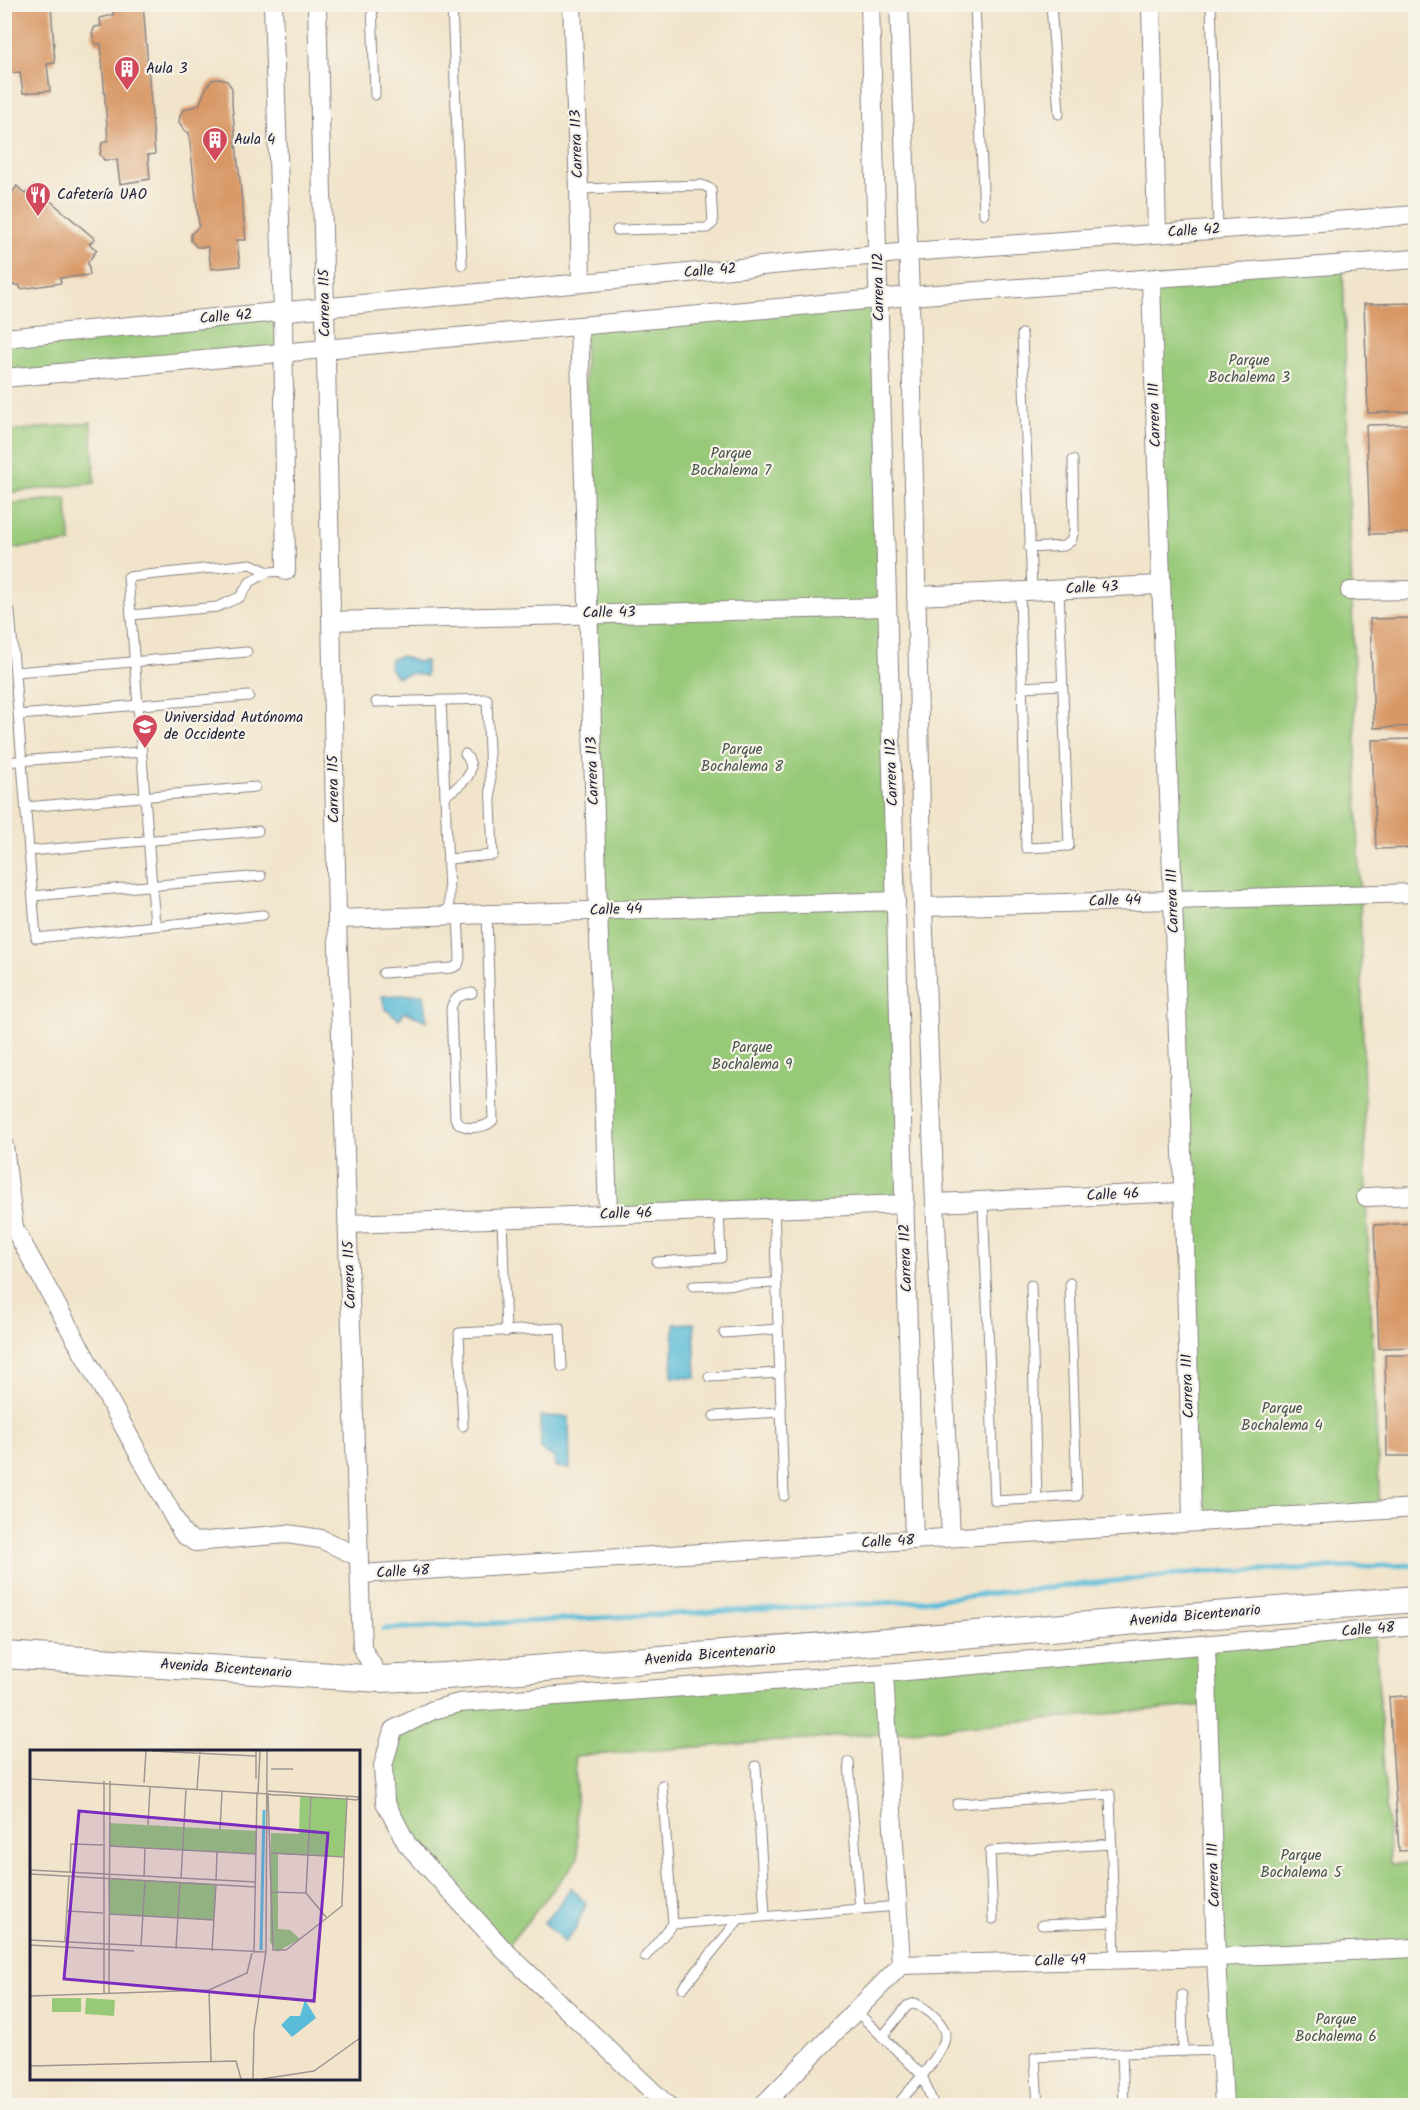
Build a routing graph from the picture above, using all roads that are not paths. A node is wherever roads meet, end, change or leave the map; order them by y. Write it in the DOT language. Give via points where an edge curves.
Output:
graph roads {
  1 [pos="273,4"];
  2 [pos="317,4"];
  3 [pos="372,4"];
  4 [pos="452,4"];
  5 [pos="572,4"];
  6 [pos="870,4"];
  7 [pos="899,4"];
  8 [pos="975,4"];
  9 [pos="1051,4"];
  10 [pos="1151,4"];
  11 [pos="1211,4"];
  12 [pos="375,95"];
  13 [pos="1059,114"];
  14 [pos="579,189"];
  15 [pos="984,214"];
  16 [pos="1416,215"];
  17 [pos="1218,229"];
  18 [pos="617,230"];
  19 [pos="1157,233"];
  20 [pos="909,252"];
  21 [pos="878,255"];
  22 [pos="1416,259"];
  23 [pos="462,265"];
  24 [pos="1151,279"];
  25 [pos="580,283"];
  26 [pos="910,297"];
  27 [pos="879,300"];
  28 [pos="325,308"];
  29 [pos="283,312"];
  30 [pos="579,327"];
  31 [pos="1022,334"];
  32 [pos="4,338"];
  33 [pos="326,350"];
  34 [pos="284,353"];
  35 [pos="4,378"];
  36 [pos="1073,460"];
  37 [pos="1029,548"];
  38 [pos="277,572"];
  39 [pos="1160,585"];
  40 [pos="1059,590"];
  41 [pos="1416,590"];
  42 [pos="1026,591"];
  43 [pos="1350,591"];
  44 [pos="916,596"];
  45 [pos="887,607"];
  46 [pos="4,612"];
  47 [pos="587,614"];
  48 [pos="131,615"];
  49 [pos="331,621"];
  50 [pos="247,652"];
  51 [pos="135,662"];
  52 [pos="15,672"];
  53 [pos="1062,684"];
  54 [pos="1022,687"];
  55 [pos="249,696"];
  56 [pos="441,700"];
  57 [pos="376,702"];
  58 [pos="138,706"];
  59 [pos="19,715"];
  60 [pos="142,752"];
  61 [pos="465,754"];
  62 [pos="22,761"];
  63 [pos="4,762"];
  64 [pos="255,787"];
  65 [pos="446,795"];
  66 [pos="146,797"];
  67 [pos="26,807"];
  68 [pos="258,831"];
  69 [pos="149,841"];
  70 [pos="29,851"];
  71 [pos="448,859"];
  72 [pos="261,876"];
  73 [pos="152,886"];
  74 [pos="1416,893"];
  75 [pos="33,896"];
  76 [pos="1173,899"];
  77 [pos="896,901"];
  78 [pos="923,907"];
  79 [pos="598,910"];
  80 [pos="487,914"];
  81 [pos="263,915"];
  82 [pos="453,915"];
  83 [pos="337,919"];
  84 [pos="155,925"];
  85 [pos="383,973"];
  86 [pos="472,993"];
  87 [pos="4,1146"];
  88 [pos="1183,1192"];
  89 [pos="1416,1195"];
  90 [pos="1366,1197"];
  91 [pos="983,1201"];
  92 [pos="935,1203"];
  93 [pos="905,1204"];
  94 [pos="774,1208"];
  95 [pos="719,1210"];
  96 [pos="608,1215"];
  97 [pos="502,1218"];
  98 [pos="348,1224"];
  99 [pos="9,1229"];
  100 [pos="657,1262"];
  101 [pos="776,1282"];
  102 [pos="1070,1283"];
  103 [pos="1031,1285"];
  104 [pos="693,1286"];
  105 [pos="777,1329"];
  106 [pos="506,1332"];
  107 [pos="724,1333"];
  108 [pos="562,1367"];
  109 [pos="779,1373"];
  110 [pos="709,1377"];
  111 [pos="781,1412"];
  112 [pos="714,1416"];
  113 [pos="463,1426"];
  114 [pos="784,1496"];
  115 [pos="1037,1499"];
  116 [pos="1416,1508"];
  117 [pos="1192,1522"];
  118 [pos="951,1537"];
  119 [pos="914,1540"];
  120 [pos="360,1566"];
  121 [pos="1416,1599"];
  122 [pos="1416,1626"];
  123 [pos="1206,1645"];
  124 [pos="4,1655"];
  125 [pos="884,1673"];
  126 [pos="380,1679"];
  127 [pos="849,1762"];
  128 [pos="756,1766"];
  129 [pos="662,1785"];
  130 [pos="957,1804"];
  131 [pos="1112,1844"];
  132 [pos="898,1906"];
  133 [pos="860,1909"];
  134 [pos="765,1916"];
  135 [pos="740,1918"];
  136 [pos="993,1919"];
  137 [pos="1114,1922"];
  138 [pos="673,1924"];
  139 [pos="1042,1925"];
  140 [pos="1416,1948"];
  141 [pos="645,1957"];
  142 [pos="1216,1957"];
  143 [pos="1114,1959"];
  144 [pos="901,1965"];
  145 [pos="684,1988"];
  146 [pos="1182,1995"];
  147 [pos="856,2011"];
  148 [pos="882,2037"];
  149 [pos="1221,2050"];
  150 [pos="1183,2051"];
  151 [pos="1122,2053"];
  152 [pos="922,2075"];
  153 [pos="668,2106"];
  154 [pos="762,2106"];
  155 [pos="896,2106"];
  156 [pos="934,2106"];
  157 [pos="1038,2106"];
  158 [pos="1124,2106"];
  159 [pos="1224,2106"];
  1 -- 29 [label="street"];
  2 -- 28 [label="street, Carrera 115"];
  3 -- 12 [label="lane"];
  4 -- 23 [label="lane"];
  5 -- 14 [label="street, Carrera 113"];
  6 -- 21 [label="street, Carrera 112"];
  7 -- 20 [label="street, Carrera 112"];
  8 -- 15 [label="lane"];
  9 -- 13 [label="lane"];
  10 -- 19 [label="street"];
  11 -- 17 [label="lane"];
  14 -- 18 [label="lane" via="702,185 711,189 713,223 707,228"];
  14 -- 25 [label="street, Carrera 113"];
  16 -- 17 [label="street, Calle 42"];
  17 -- 19 [label="street, Calle 42"];
  19 -- 20 [label="street, Calle 42"];
  20 -- 21 [label="street, Calle 42"];
  20 -- 26 [label="street, Carrera 112"];
  21 -- 25 [label="street, Calle 42"];
  21 -- 27 [label="street, Carrera 112"];
  22 -- 24 [label="street"];
  24 -- 26 [label="street"];
  24 -- 39 [label="street, Carrera 111"];
  25 -- 28 [label="street, Calle 42"];
  26 -- 27 [label="street"];
  26 -- 44 [label="street, Carrera 112"];
  27 -- 30 [label="street"];
  27 -- 45 [label="street, Carrera 112"];
  28 -- 29 [label="street, Calle 42"];
  28 -- 33 [label="street, Carrera 115"];
  29 -- 32 [label="street, Calle 42"];
  29 -- 34 [label="street"];
  30 -- 33 [label="street"];
  30 -- 47 [label="street, Carrera 113"];
  31 -- 37 [label="lane"];
  33 -- 34 [label="street"];
  33 -- 49 [label="street, Carrera 115"];
  34 -- 35 [label="street"];
  34 -- 38 [label="street"];
  36 -- 37 [label="lane" via="1071,541 1064,546"];
  37 -- 42 [label="lane"];
  38 -- 48 [label="lane" via="250,582 240,597 217,607"];
  38 -- 48 [label="lane" via="250,564 128,578"];
  39 -- 40 [label="street, Calle 43"];
  39 -- 76 [label="street, Carrera 111"];
  40 -- 42 [label="street, Calle 43"];
  40 -- 53 [label="lane"];
  41 -- 43 [label="street"];
  42 -- 44 [label="street, Calle 43"];
  42 -- 54 [label="lane"];
  44 -- 78 [label="street, Carrera 112"];
  45 -- 47 [label="street, Calle 43"];
  45 -- 77 [label="street, Carrera 112"];
  46 -- 52 [label="lane" via="10,612"];
  47 -- 49 [label="street, Calle 43"];
  47 -- 79 [label="street, Carrera 113"];
  48 -- 51 [label="lane"];
  49 -- 83 [label="street, Carrera 115"];
  50 -- 51 [label="lane"];
  51 -- 52 [label="lane"];
  51 -- 58 [label="lane"];
  52 -- 59 [label="lane"];
  53 -- 54 [label="lane"];
  53 -- 54 [label="lane" via="1069,846 1026,848"];
  55 -- 58 [label="lane"];
  56 -- 57 [label="lane"];
  56 -- 65 [label="lane"];
  56 -- 71 [label="lane" via="487,699 493,855"];
  58 -- 59 [label="lane"];
  58 -- 60 [label="lane"];
  59 -- 62 [label="lane"];
  60 -- 62 [label="lane"];
  60 -- 66 [label="lane"];
  61 -- 65 [label="lane" via="471,766 470,775"];
  62 -- 63 [label="lane"];
  62 -- 67 [label="lane"];
  64 -- 66 [label="lane"];
  65 -- 71 [label="lane"];
  66 -- 67 [label="lane"];
  66 -- 69 [label="lane"];
  67 -- 70 [label="lane"];
  68 -- 69 [label="lane"];
  69 -- 70 [label="lane"];
  69 -- 73 [label="lane"];
  70 -- 75 [label="lane"];
  71 -- 82 [label="lane"];
  72 -- 73 [label="lane"];
  73 -- 75 [label="lane"];
  73 -- 84 [label="lane"];
  74 -- 76 [label="street, Calle 44"];
  75 -- 84 [label="lane" via="36,938"];
  76 -- 78 [label="street, Calle 44"];
  76 -- 88 [label="street, Carrera 111"];
  77 -- 79 [label="street, Calle 44"];
  77 -- 93 [label="street, Carrera 112"];
  78 -- 92 [label="street, Carrera 112"];
  79 -- 80 [label="street, Calle 44"];
  79 -- 96 [label="street, Carrera 113"];
  80 -- 82 [label="street, Calle 44"];
  80 -- 86 [label="lane" via="493,1119 486,1126 462,1127 455,1118 451,1008 454,1000"];
  81 -- 84 [label="lane"];
  82 -- 83 [label="street, Calle 44"];
  82 -- 85 [label="lane" via="458,965"];
  83 -- 98 [label="street, Carrera 115"];
  87 -- 99 [label="street"];
  88 -- 91 [label="street, Calle 46"];
  88 -- 117 [label="street, Carrera 111"];
  89 -- 90 [label="street"];
  91 -- 92 [label="street, Calle 46"];
  91 -- 115 [label="lane" via="995,1501"];
  92 -- 118 [label="street, Carrera 112"];
  93 -- 94 [label="street, Calle 46"];
  93 -- 119 [label="street, Carrera 112"];
  94 -- 95 [label="street, Calle 46"];
  94 -- 101 [label="lane"];
  95 -- 96 [label="street, Calle 46"];
  95 -- 100 [label="lane" via="721,1258"];
  96 -- 97 [label="street, Calle 46"];
  97 -- 98 [label="street, Calle 46"];
  97 -- 106 [label="lane"];
  98 -- 120 [label="street, Carrera 115"];
  99 -- 120 [label="street" via="183,1534 195,1542 287,1533 321,1539"];
  101 -- 104 [label="lane"];
  101 -- 105 [label="lane"];
  102 -- 115 [label="lane" via="1077,1496"];
  103 -- 115 [label="lane"];
  105 -- 107 [label="lane"];
  105 -- 109 [label="lane"];
  106 -- 108 [label="lane" via="560,1328"];
  106 -- 113 [label="lane" via="459,1334"];
  109 -- 110 [label="lane"];
  109 -- 111 [label="lane"];
  111 -- 112 [label="lane"];
  111 -- 114 [label="lane"];
  116 -- 117 [label="street, Calle 48"];
  117 -- 118 [label="street, Calle 48"];
  118 -- 119 [label="street, Calle 48"];
  119 -- 120 [label="street, Calle 48" via="593,1561"];
  120 -- 126 [label="street, Carrera 115" via="362,1648"];
  121 -- 126 [label="main road, Avenida Bicentenario"];
  122 -- 123 [label="street, Calle 48"];
  123 -- 125 [label="street, Calle 48"];
  123 -- 142 [label="street, Carrera 111"];
  124 -- 126 [label="main road, Avenida Bicentenario"];
  125 -- 132 [label="street"];
  125 -- 153 [label="street, Calle 48" via="459,1703 433,1710 393,1730 382,1766 385,1802 407,1844 504,1950"];
  127 -- 133 [label="lane"];
  128 -- 134 [label="lane"];
  129 -- 138 [label="lane"];
  130 -- 131 [label="lane" via="1110,1794"];
  131 -- 136 [label="lane" via="990,1851"];
  131 -- 137 [label="lane"];
  132 -- 133 [label="lane"];
  132 -- 144 [label="street"];
  133 -- 134 [label="lane"];
  134 -- 135 [label="lane"];
  135 -- 138 [label="lane"];
  135 -- 145 [label="lane"];
  137 -- 139 [label="lane"];
  137 -- 143 [label="lane"];
  138 -- 141 [label="lane"];
  140 -- 142 [label="street, Calle 49"];
  142 -- 143 [label="street, Calle 49"];
  142 -- 149 [label="street, Carrera 111"];
  143 -- 144 [label="street, Calle 49"];
  144 -- 147 [label="street"];
  146 -- 150 [label="lane"];
  147 -- 148 [label="lane"];
  147 -- 154 [label="street"];
  148 -- 152 [label="lane"];
  148 -- 152 [label="lane" via="907,2006 915,2003 942,2026 942,2046"];
  149 -- 150 [label="lane"];
  149 -- 159 [label="street, Carrera 111"];
  150 -- 151 [label="lane"];
  151 -- 157 [label="lane" via="1035,2057"];
  151 -- 158 [label="lane"];
  152 -- 155 [label="lane"];
  152 -- 156 [label="lane"];
}
